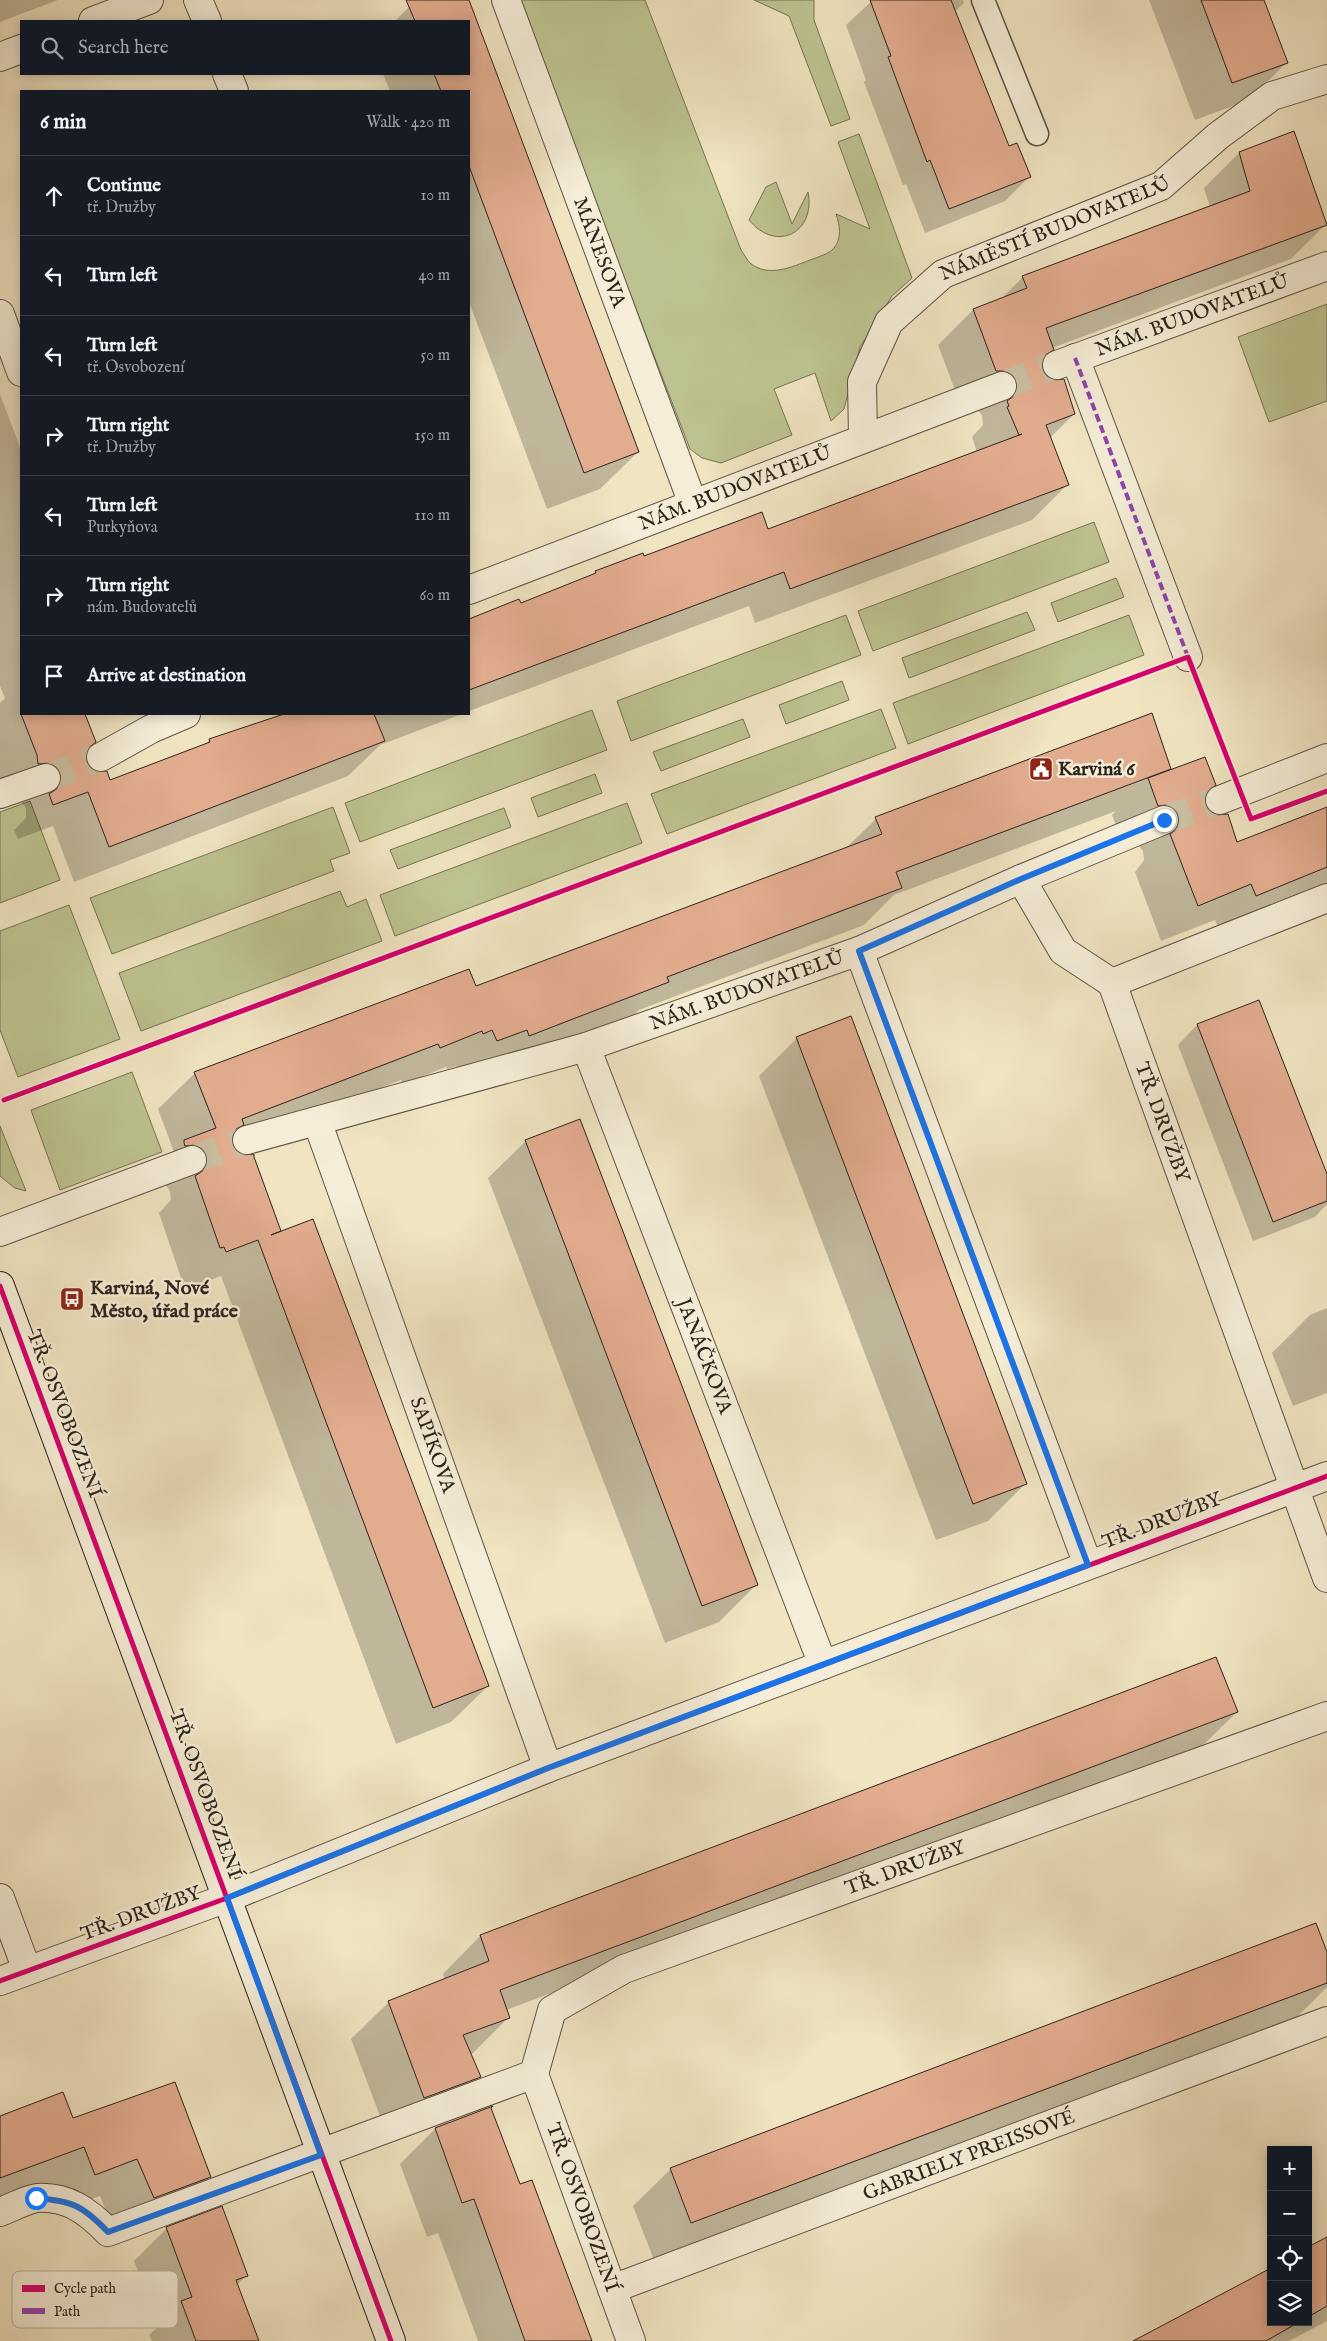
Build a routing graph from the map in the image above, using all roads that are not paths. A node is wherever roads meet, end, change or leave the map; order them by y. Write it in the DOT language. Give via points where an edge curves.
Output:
graph roads {
  1 [pos="149,0"];
  2 [pos="198,0"];
  3 [pos="506,0"];
  4 [pos="983,0"];
  5 [pos="97,20"];
  6 [pos="207,20"];
  7 [pos="20,49"];
  8 [pos="0,57"];
  9 [pos="227,75"];
  10 [pos="1327,80"];
  11 [pos="234,90"];
  12 [pos="1037,134"];
  13 [pos="1327,266"];
  14 [pos="0,314"];
  15 [pos="20,369"];
  16 [pos="1002,386"];
  17 [pos="862,438"];
  18 [pos="693,504"];
  19 [pos="470,590"];
  20 [pos="1188,657"];
  21 [pos="181,715"];
  22 [pos="148,722"];
  23 [pos="101,757"];
  24 [pos="1327,758"];
  25 [pos="46,778"];
  26 [pos="0,794"];
  27 [pos="1220,800"];
  28 [pos="1164,820"];
  29 [pos="1021,879"];
  30 [pos="1327,898"];
  31 [pos="859,951"];
  32 [pos="1112,983"];
  33 [pos="586,1047"];
  34 [pos="317,1121"];
  35 [pos="247,1140"];
  36 [pos="192,1160"];
  37 [pos="0,1232"];
  38 [pos="0,1286"];
  39 [pos="1327,1476"];
  40 [pos="1294,1487"];
  41 [pos="1088,1565"];
  42 [pos="1327,1578"];
  43 [pos="823,1665"];
  44 [pos="1327,1716"];
  45 [pos="548,1768"];
  46 [pos="0,1898"];
  47 [pos="227,1898"];
  48 [pos="27,1970"];
  49 [pos="0,1981"];
  50 [pos="1327,2021"];
  51 [pos="534,2074"];
  52 [pos="321,2155"];
  53 [pos="0,2212"];
  54 [pos="612,2289"];
  55 [pos="391,2341"];
  56 [pos="631,2341"];
  1 -- 5 [label="street"];
  2 -- 6 [label="street"];
  3 -- 18 [label="street, MÁNESOVA"];
  4 -- 12 [label="lane"];
  7 -- 8 [label="street"];
  9 -- 11 [label="street"];
  10 -- 17 [label="street, NÁMĚSTÍ BUDOVATELŮ" via="1272,96 1218,136 1161,186 943,274 889,322 862,382"];
  13 -- 20 [label="street, NÁM. BUDOVATELŮ" via="1066,361"];
  14 -- 15 [label="street"];
  16 -- 17 [label="street, NÁM. BUDOVATELŮ"];
  17 -- 18 [label="street, NÁM. BUDOVATELŮ"];
  18 -- 19 [label="street, NÁM. BUDOVATELŮ"];
  21 -- 22 [label="street"];
  22 -- 23 [label="street"];
  24 -- 27 [label="street"];
  25 -- 26 [label="street"];
  28 -- 29 [label="street, NÁM. BUDOVATELŮ"];
  29 -- 31 [label="street, NÁM. BUDOVATELŮ"];
  29 -- 32 [label="street" via="1063,950"];
  30 -- 32 [label="street"];
  31 -- 33 [label="street, NÁM. BUDOVATELŮ"];
  31 -- 41 [label="street"];
  32 -- 40 [label="street, TŘ. DRUŽBY"];
  33 -- 34 [label="street, NÁM. BUDOVATELŮ"];
  33 -- 43 [label="street, JANÁČKOVA"];
  34 -- 35 [label="street, NÁM. BUDOVATELŮ"];
  34 -- 45 [label="street, SAPÍKOVA"];
  36 -- 37 [label="street"];
  38 -- 47 [label="street, TŘ. OSVOBOZENÍ"];
  39 -- 40 [label="street, TŘ. DRUŽBY"];
  40 -- 41 [label="street, TŘ. DRUŽBY"];
  40 -- 42 [label="street, TŘ. DRUŽBY"];
  41 -- 43 [label="street, TŘ. DRUŽBY"];
  43 -- 45 [label="street, TŘ. DRUŽBY"];
  44 -- 51 [label="street, TŘ. DRUŽBY" via="624,1969 552,2010"];
  45 -- 47 [label="street, TŘ. DRUŽBY"];
  46 -- 48 [label="street"];
  47 -- 48 [label="street, TŘ. DRUŽBY"];
  47 -- 52 [label="street, TŘ. OSVOBOZENÍ"];
  48 -- 49 [label="street, TŘ. DRUŽBY"];
  50 -- 54 [label="street, GABRIELY PREISSOVÉ"];
  51 -- 52 [label="street"];
  51 -- 54 [label="street, TŘ. OSVOBOZENÍ"];
  52 -- 53 [label="street" via="108,2232 90,2213 65,2200 36,2198"];
  52 -- 55 [label="street, TŘ. OSVOBOZENÍ"];
  54 -- 56 [label="street, TŘ. OSVOBOZENÍ"];
}
